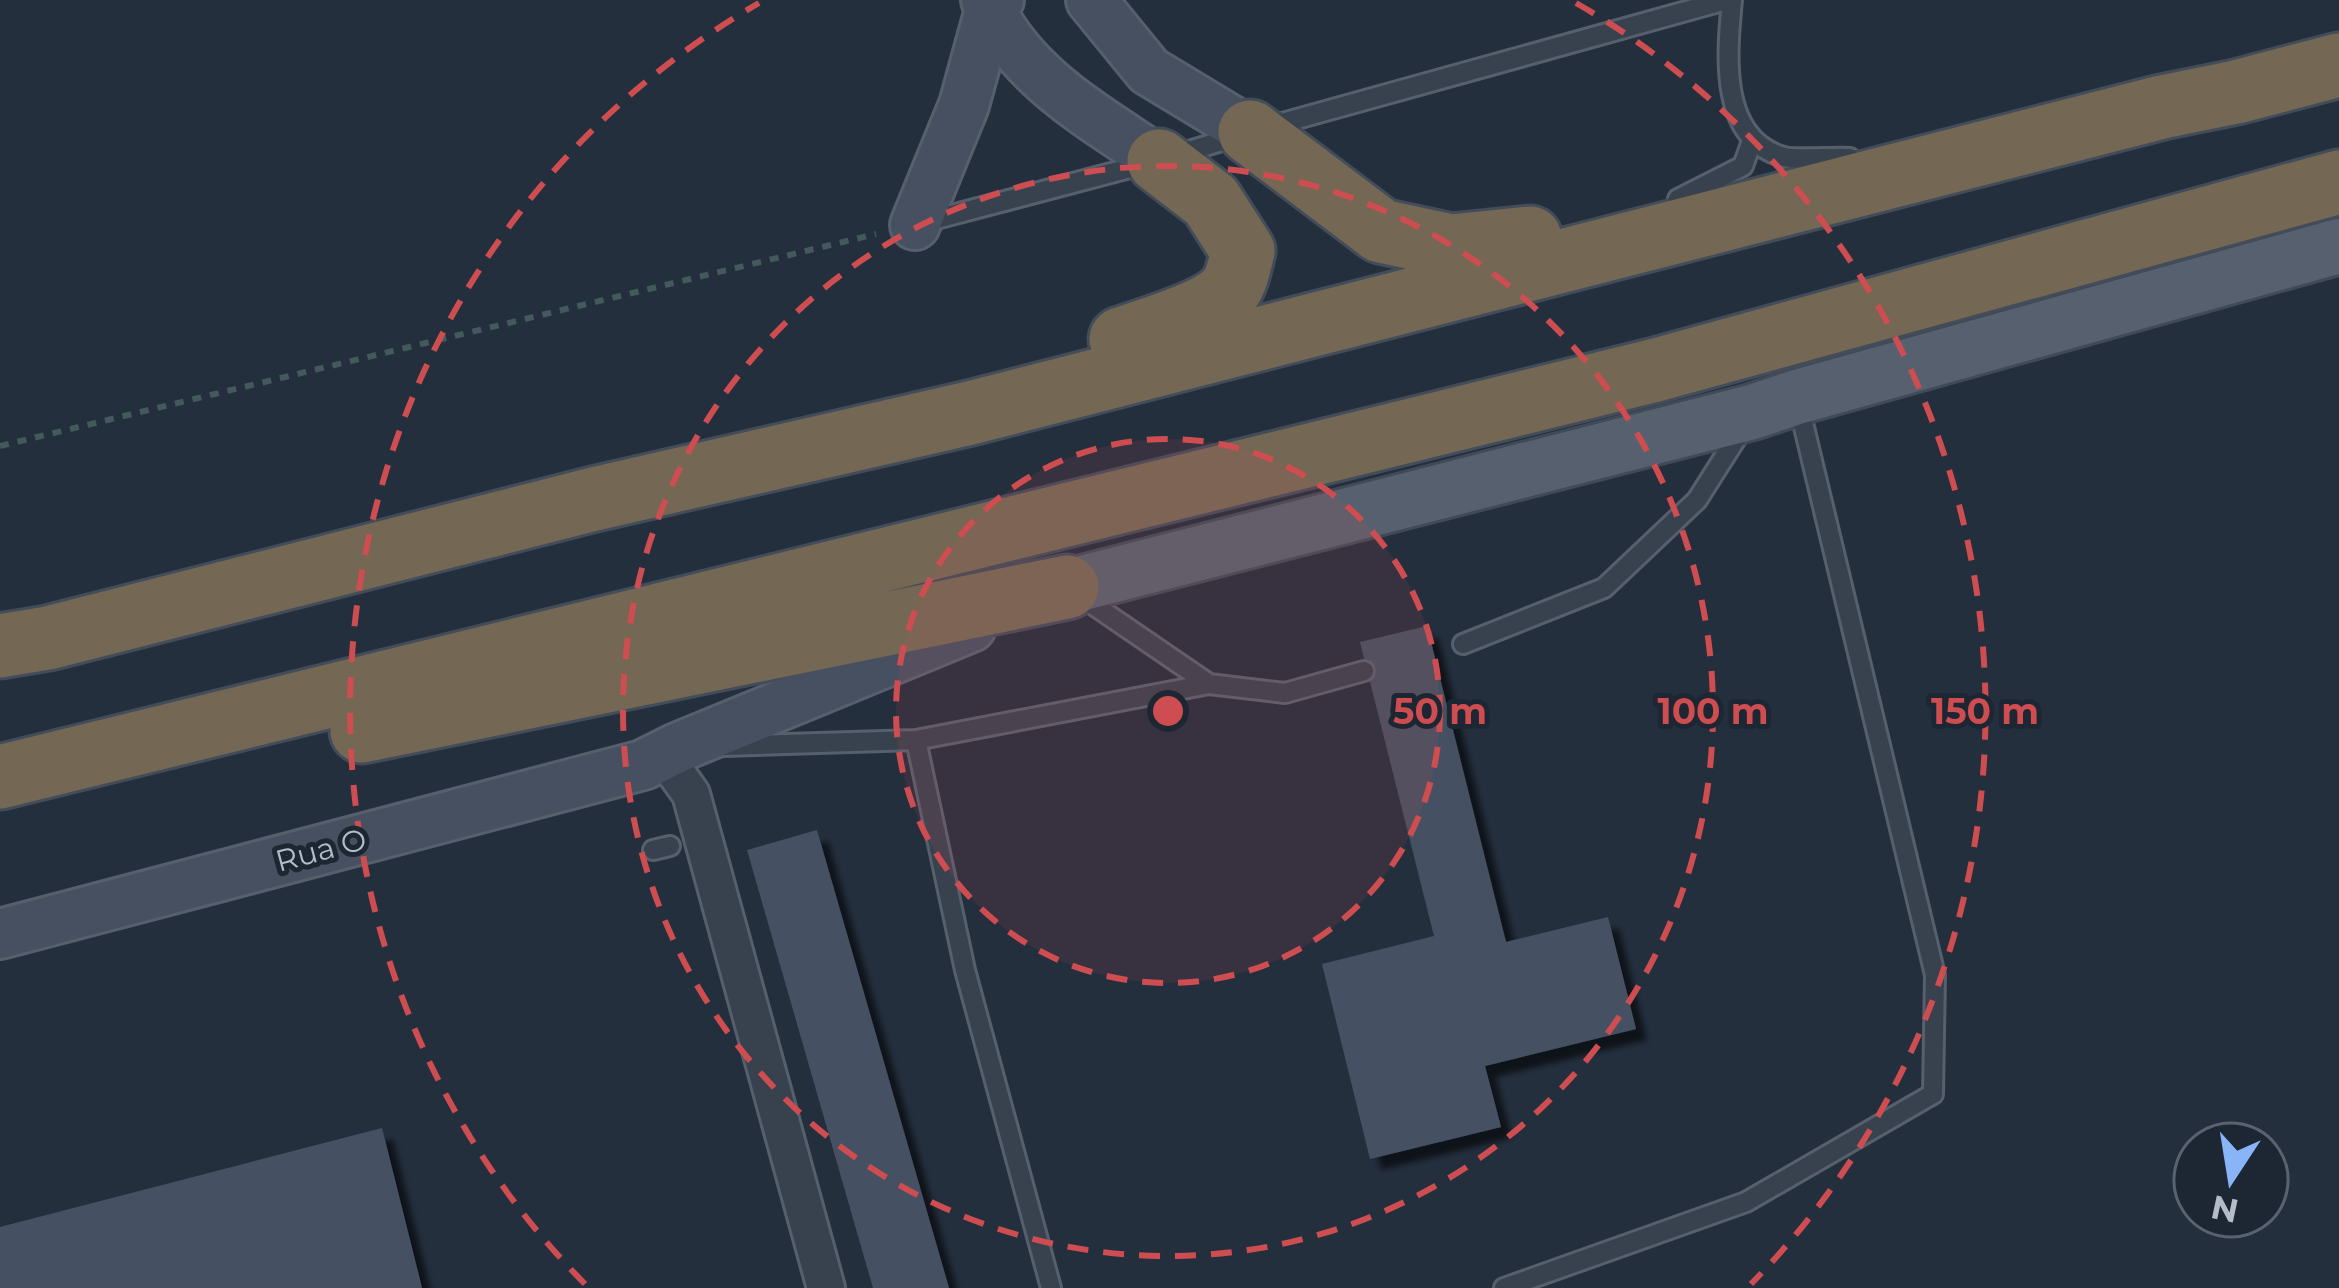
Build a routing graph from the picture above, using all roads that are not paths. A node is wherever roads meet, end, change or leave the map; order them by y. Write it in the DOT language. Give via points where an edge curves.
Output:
graph roads {
  1 [pos="1729,0"];
  2 [pos="1092,2"];
  3 [pos="992,3"];
  4 [pos="2339,65"];
  5 [pos="2162,107"];
  6 [pos="1250,132"];
  7 [pos="1752,141"];
  8 [pos="1850,158"];
  9 [pos="1159,161"];
  10 [pos="2339,182"];
  11 [pos="1678,199"];
  12 [pos="915,225"];
  13 [pos="2339,246"];
  14 [pos="1775,405"];
  15 [pos="594,499"];
  16 [pos="1067,587"];
  17 [pos="1463,644"];
  18 [pos="0,646"];
  19 [pos="1364,671"];
  20 [pos="1209,684"];
  21 [pos="916,740"];
  22 [pos="661,756"];
  23 [pos="0,777"];
  24 [pos="0,795"];
  25 [pos="0,934"];
  26 [pos="826,1288"];
  27 [pos="1051,1288"];
  28 [pos="1504,1288"];
  1 -- 6 [label="lane"];
  1 -- 7 [label="lane" via="1726,56 1738,120"];
  2 -- 6 [label="street" via="1149,71"];
  3 -- 9 [label="street" via="998,27 1053,88"];
  3 -- 12 [label="street" via="964,105"];
  4 -- 5 [label="highway"];
  5 -- 8 [label="highway" via="2086,100"];
  5 -- 15 [label="highway" via="970,413"];
  6 -- 9 [label="lane"];
  6 -- 11 [label="highway" via="1381,231 1450,246 1521,240"];
  7 -- 8 [label="lane" via="1786,158"];
  7 -- 11 [label="lane" via="1743,166"];
  8 -- 11 [label="highway"];
  9 -- 12 [label="lane"];
  9 -- 15 [label="highway" via="1211,201 1243,251 1232,287 1212,303 1028,370 712,447"];
  10 -- 23 [label="highway" via="1656,370"];
  13 -- 14 [label="main road"];
  14 -- 16 [label="main road"];
  14 -- 17 [label="lane" via="1697,500 1604,588"];
  14 -- 28 [label="lane" via="1935,975 1934,1094 1746,1202"];
  15 -- 18 [label="highway"];
  16 -- 20 [label="lane"];
  16 -- 22 [label="street, Rua O"];
  16 -- 24 [label="highway"];
  19 -- 20 [label="lane" via="1285,693"];
  20 -- 21 [label="lane"];
  21 -- 22 [label="lane"];
  21 -- 27 [label="lane" via="965,970"];
  22 -- 25 [label="street, Rua O"];
  22 -- 26 [label="street" via="691,794"];
}
